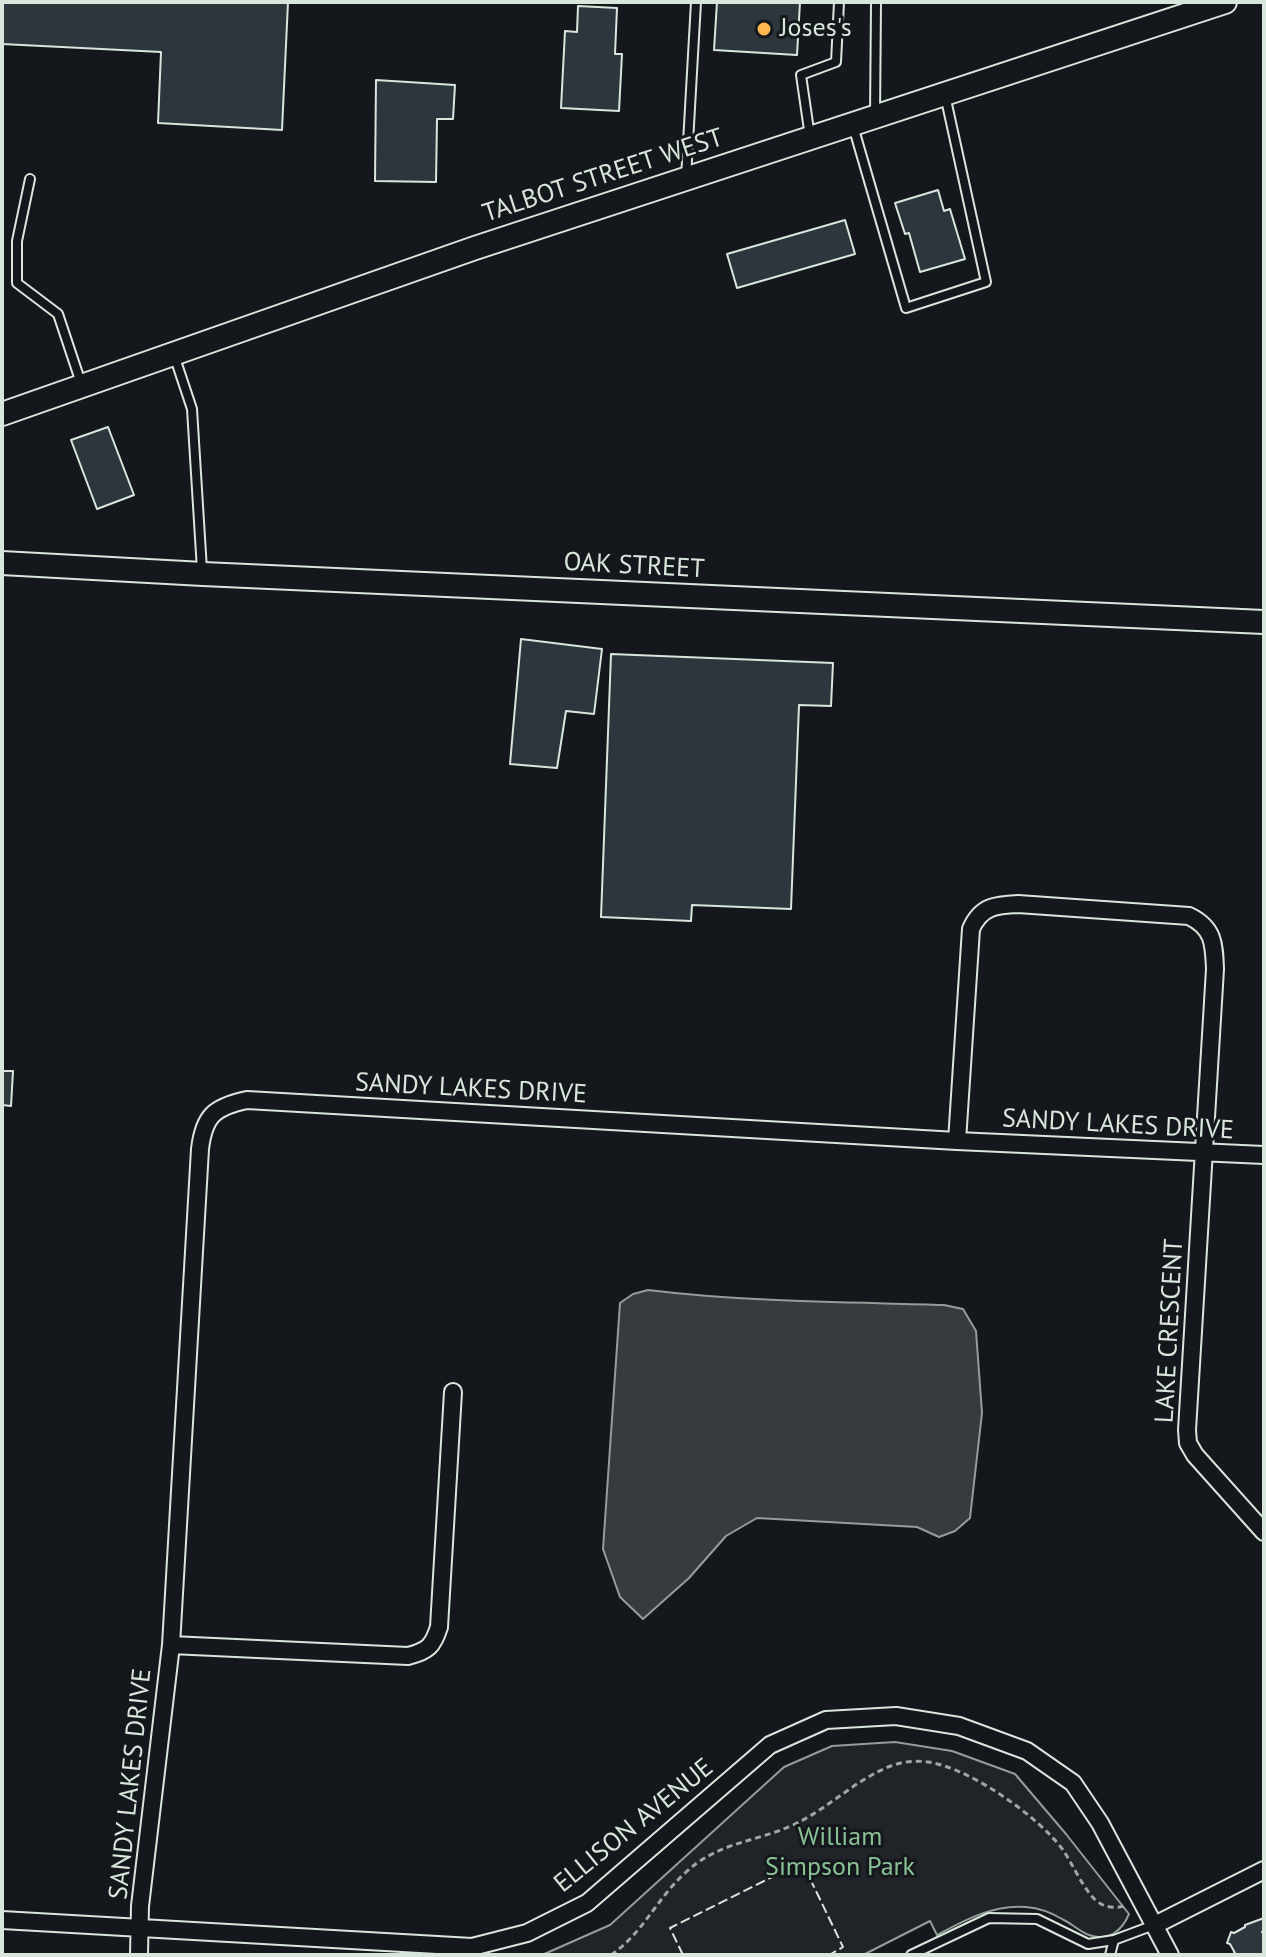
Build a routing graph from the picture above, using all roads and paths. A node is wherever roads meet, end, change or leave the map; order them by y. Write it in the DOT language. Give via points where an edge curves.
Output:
graph roads {
  1 [pos="696,2"];
  2 [pos="839,2"];
  3 [pos="876,2"];
  4 [pos="1225,2"];
  5 [pos="945,94"];
  6 [pos="875,117"];
  7 [pos="853,124"];
  8 [pos="810,138"];
  9 [pos="30,179"];
  10 [pos="686,179"];
  11 [pos="174,355"];
  12 [pos="83,386"];
  13 [pos="3,410"];
  14 [pos="2,563"];
  15 [pos="203,574"];
  16 [pos="1264,622"];
  17 [pos="957,1141"];
  18 [pos="1204,1153"];
  19 [pos="1264,1155"];
  20 [pos="453,1392"];
  21 [pos="1264,1532"];
  22 [pos="171,1645"];
  23 [pos="1264,1870"];
  24 [pos="1127,1905"];
  25 [pos="2,1920"];
  26 [pos="1155,1925"];
  27 [pos="140,1928"];
  28 [pos="1114,1940"];
  29 [pos="139,1955"];
  30 [pos="611,1955"];
  31 [pos="911,1955"];
  32 [pos="1110,1955"];
  33 [pos="1170,1955"];
  1 -- 10 [label="lane"];
  2 -- 8 [label="lane" via="836,62 801,75"];
  3 -- 6 [label="lane"];
  4 -- 5 [label="main road, TALBOT STREET WEST"];
  5 -- 6 [label="main road, TALBOT STREET WEST"];
  5 -- 7 [label="lane" via="986,282 906,308"];
  6 -- 7 [label="main road, TALBOT STREET WEST"];
  7 -- 8 [label="main road, TALBOT STREET WEST"];
  8 -- 10 [label="main road, TALBOT STREET WEST"];
  9 -- 12 [label="lane" via="17,241 17,283 58,314"];
  10 -- 11 [label="main road, TALBOT STREET WEST"];
  11 -- 12 [label="main road, TALBOT STREET WEST"];
  11 -- 15 [label="lane" via="192,409"];
  12 -- 13 [label="main road, TALBOT STREET WEST"];
  14 -- 15 [label="main road, OAK STREET"];
  15 -- 16 [label="main road, OAK STREET"];
  17 -- 18 [label="street, SANDY LAKES DRIVE"];
  17 -- 18 [label="street, LAKE CRESCENT" via="971,929 985,910 1018,904 1189,916 1202,922 1210,934 1215,969"];
  17 -- 22 [label="street, SANDY LAKES DRIVE" via="247,1100 226,1105 209,1118 200,1149"];
  18 -- 19 [label="street, SANDY LAKES DRIVE"];
  18 -- 21 [label="street, LAKE CRESCENT" via="1188,1443"];
  20 -- 22 [label="street, SANDY LAKES DRIVE" via="439,1627 423,1652 408,1656"];
  22 -- 27 [label="street, SANDY LAKES DRIVE"];
  23 -- 26 [label="street"];
  24 -- 30 [label="path" via="1101,1904 1053,1837 1032,1817 975,1780 937,1764 911,1761 887,1767 800,1822 703,1858 676,1882 630,1941"];
  25 -- 27 [label="street, ELLISON AVENUE"];
  26 -- 27 [label="street, ELLISON AVENUE" via="1073,1783 1027,1751 959,1726 896,1716 826,1720 770,1745 587,1903 527,1933 472,1947"];
  26 -- 28 [label="lane"];
  26 -- 33 [label="street, ELLISON AVENUE"];
  27 -- 29 [label="street, SANDY LAKES DRIVE"];
  28 -- 31 [label="lane" via="1088,1944 1037,1919 989,1918"];
  28 -- 32 [label="lane"];
}
